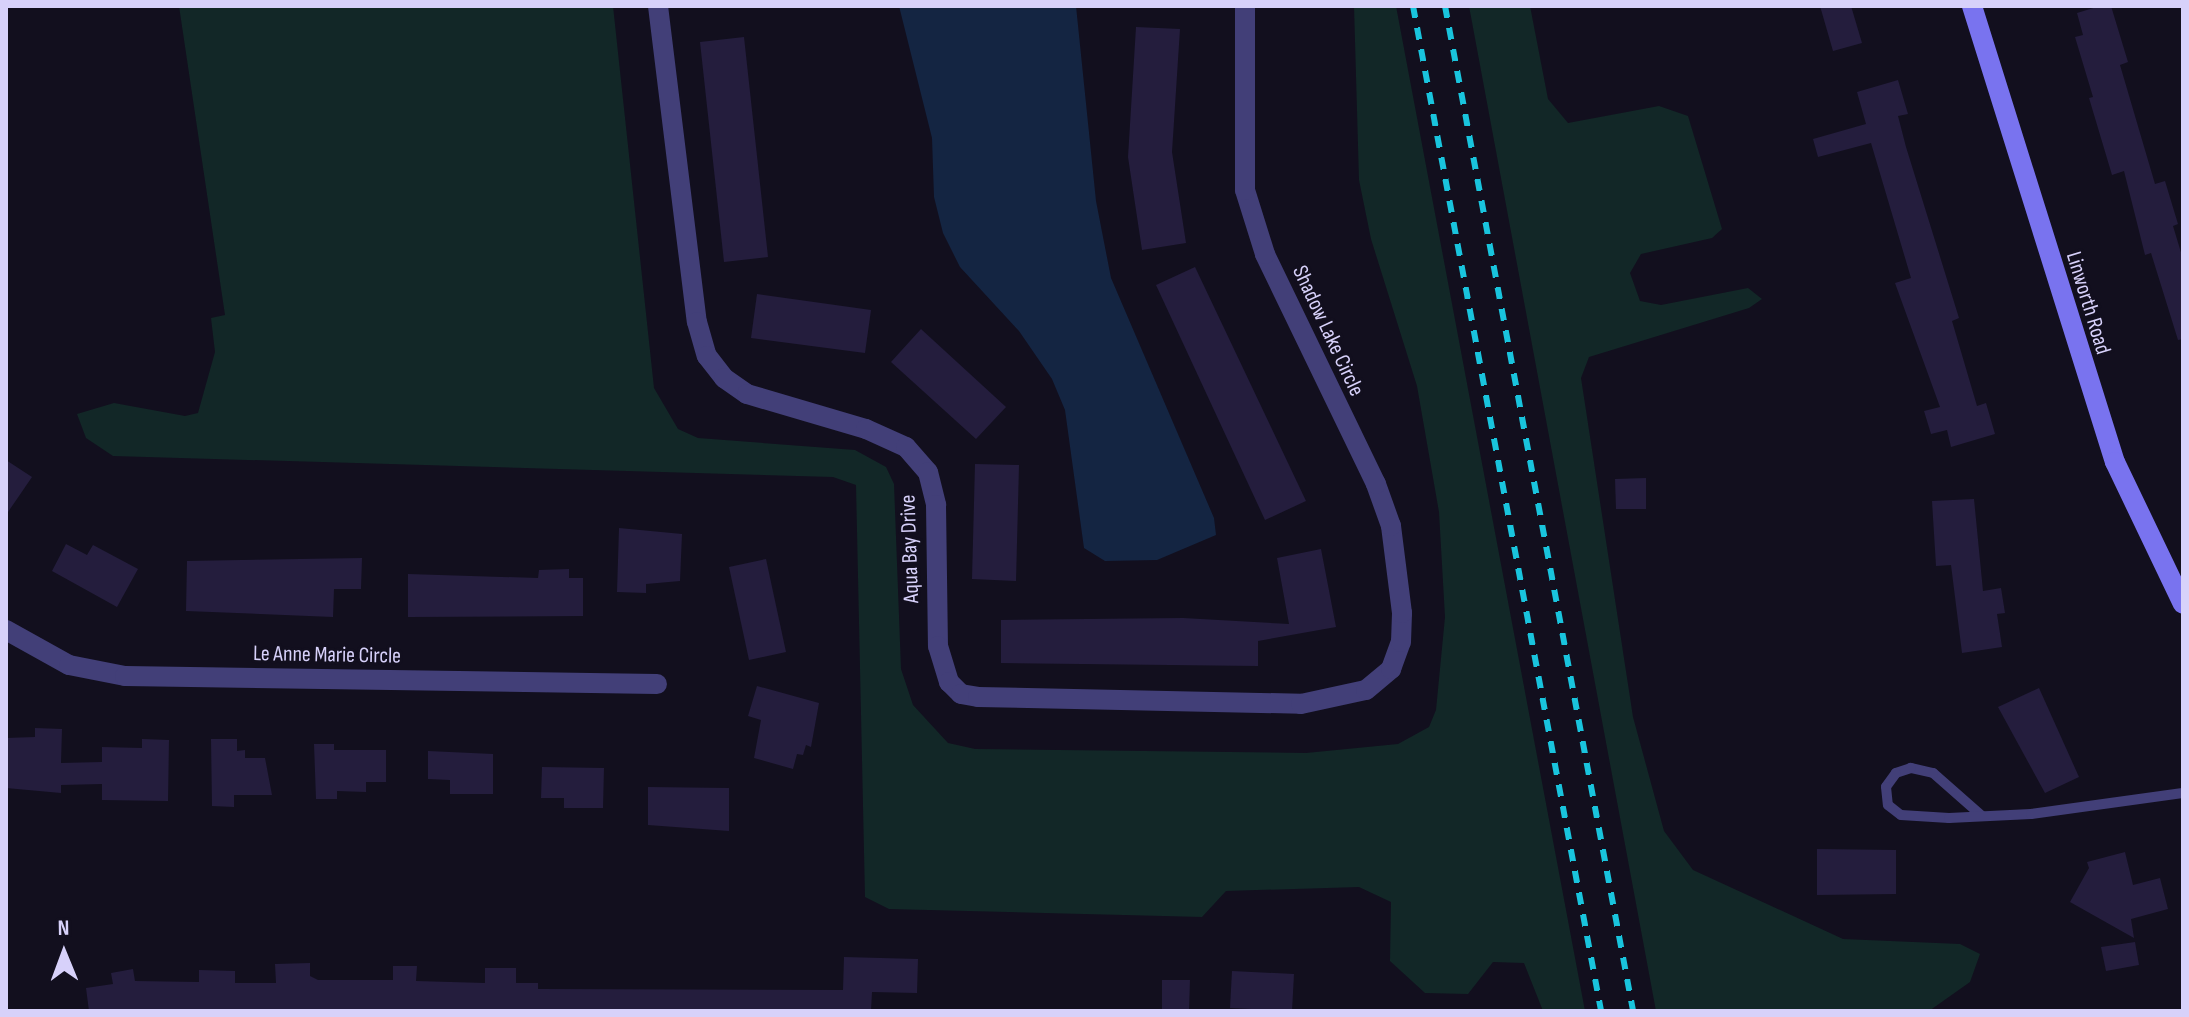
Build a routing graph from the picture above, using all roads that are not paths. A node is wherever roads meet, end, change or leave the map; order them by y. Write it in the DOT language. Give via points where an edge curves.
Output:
graph roads {
  1 [pos="658,6"];
  2 [pos="1245,6"];
  3 [pos="1972,6"];
  4 [pos="2183,604"];
  5 [pos="6,630"];
  6 [pos="1391,669"];
  7 [pos="657,684"];
  8 [pos="2183,793"];
  9 [pos="1982,816"];
  1 -- 6 [label="street, Aqua Bay Drive" via="697,322 707,356 724,378 747,394 866,429 906,447 928,472 936,505 938,646 949,682 961,694 1301,704 1366,690"];
  2 -- 6 [label="street, Shadow Lake Circle" via="1245,190 1265,254 1376,484 1391,526 1402,613 1401,642"];
  3 -- 4 [label="main road, Linworth Road" via="2115,462"];
  5 -- 7 [label="street, Le Anne Marie Circle" via="69,665 125,676"];
  8 -- 9 [label="lane"];
  9 -- 9 [label="lane" via="1901,815 1888,805 1886,787 1896,773 1911,768 1933,773"];
}
